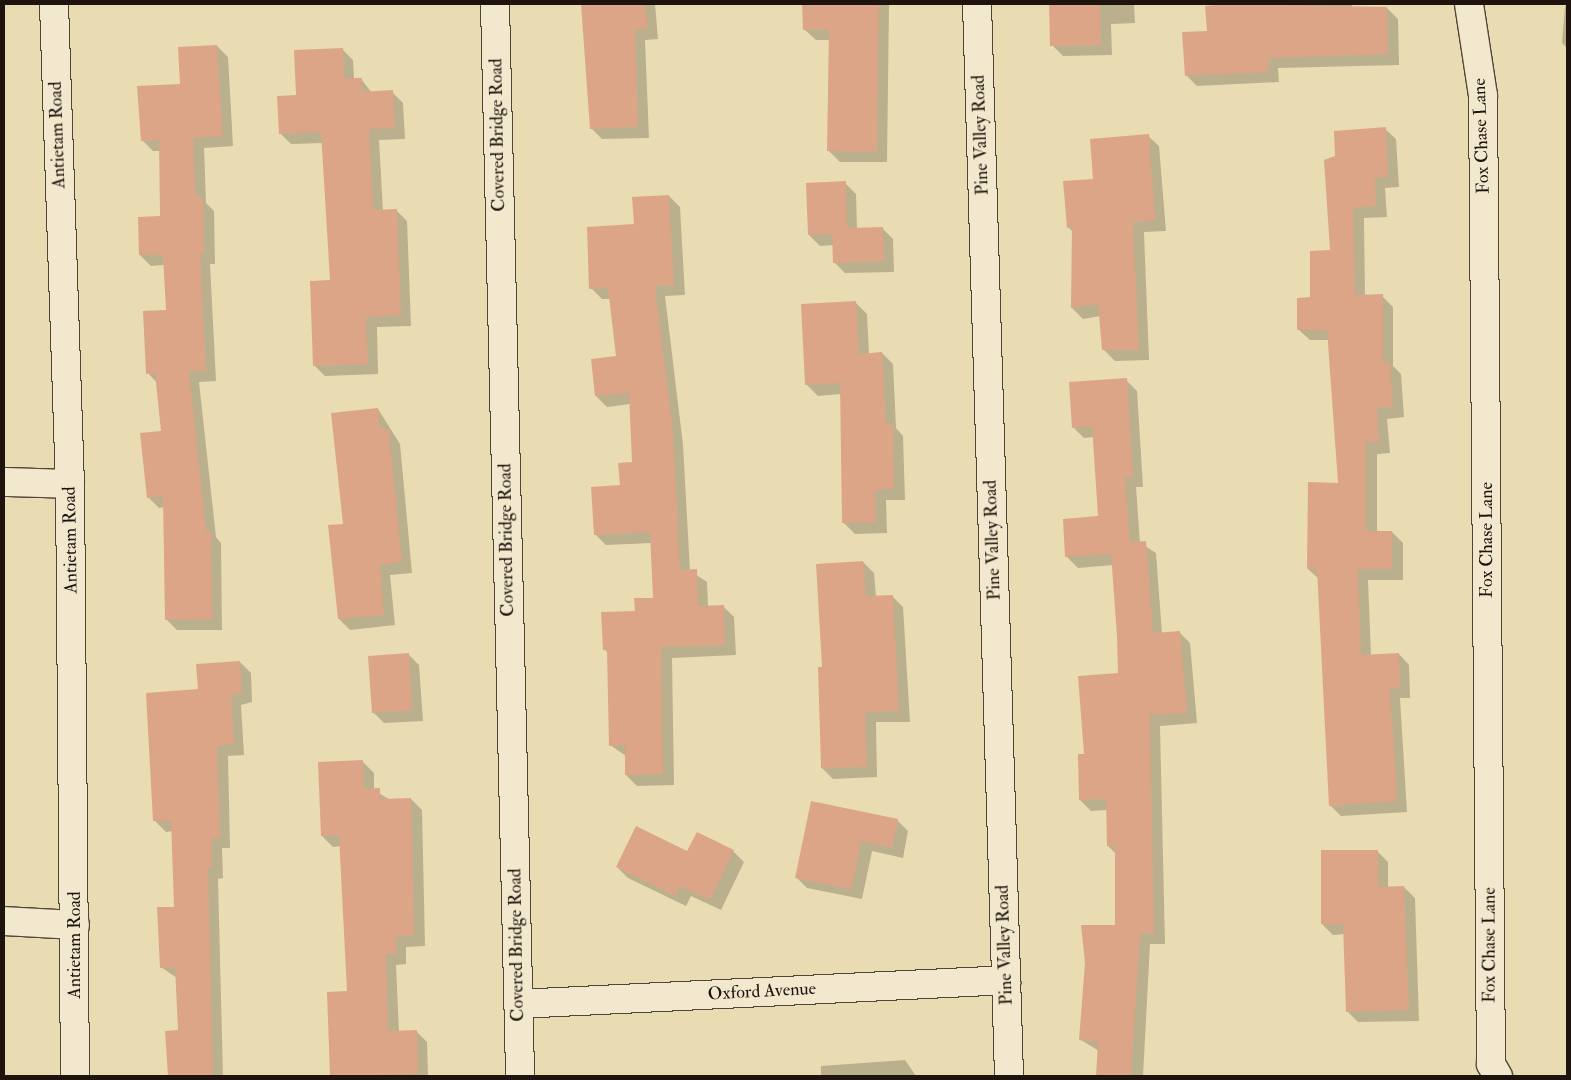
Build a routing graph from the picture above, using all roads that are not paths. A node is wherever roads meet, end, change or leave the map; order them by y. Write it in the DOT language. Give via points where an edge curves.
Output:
graph roads {
  1 [pos="54,4"];
  2 [pos="495,4"];
  3 [pos="977,4"];
  4 [pos="1469,4"];
  5 [pos="4,482"];
  6 [pos="70,484"];
  7 [pos="4,921"];
  8 [pos="75,925"];
  9 [pos="1006,980"];
  10 [pos="518,1004"];
  11 [pos="75,1076"];
  12 [pos="520,1076"];
  13 [pos="1009,1076"];
  14 [pos="1498,1076"];
  1 -- 6 [label="street, Antietam Road"];
  2 -- 10 [label="street, Covered Bridge Road"];
  3 -- 9 [label="street, Pine Valley Road"];
  4 -- 14 [label="street, Fox Chase Lane" via="1483,95 1491,1064"];
  5 -- 6 [label="street"];
  6 -- 8 [label="street, Antietam Road"];
  7 -- 8 [label="street"];
  8 -- 11 [label="street, Antietam Road"];
  9 -- 10 [label="street, Oxford Avenue"];
  9 -- 13 [label="street, Pine Valley Road"];
  10 -- 12 [label="street, Covered Bridge Road"];
}
